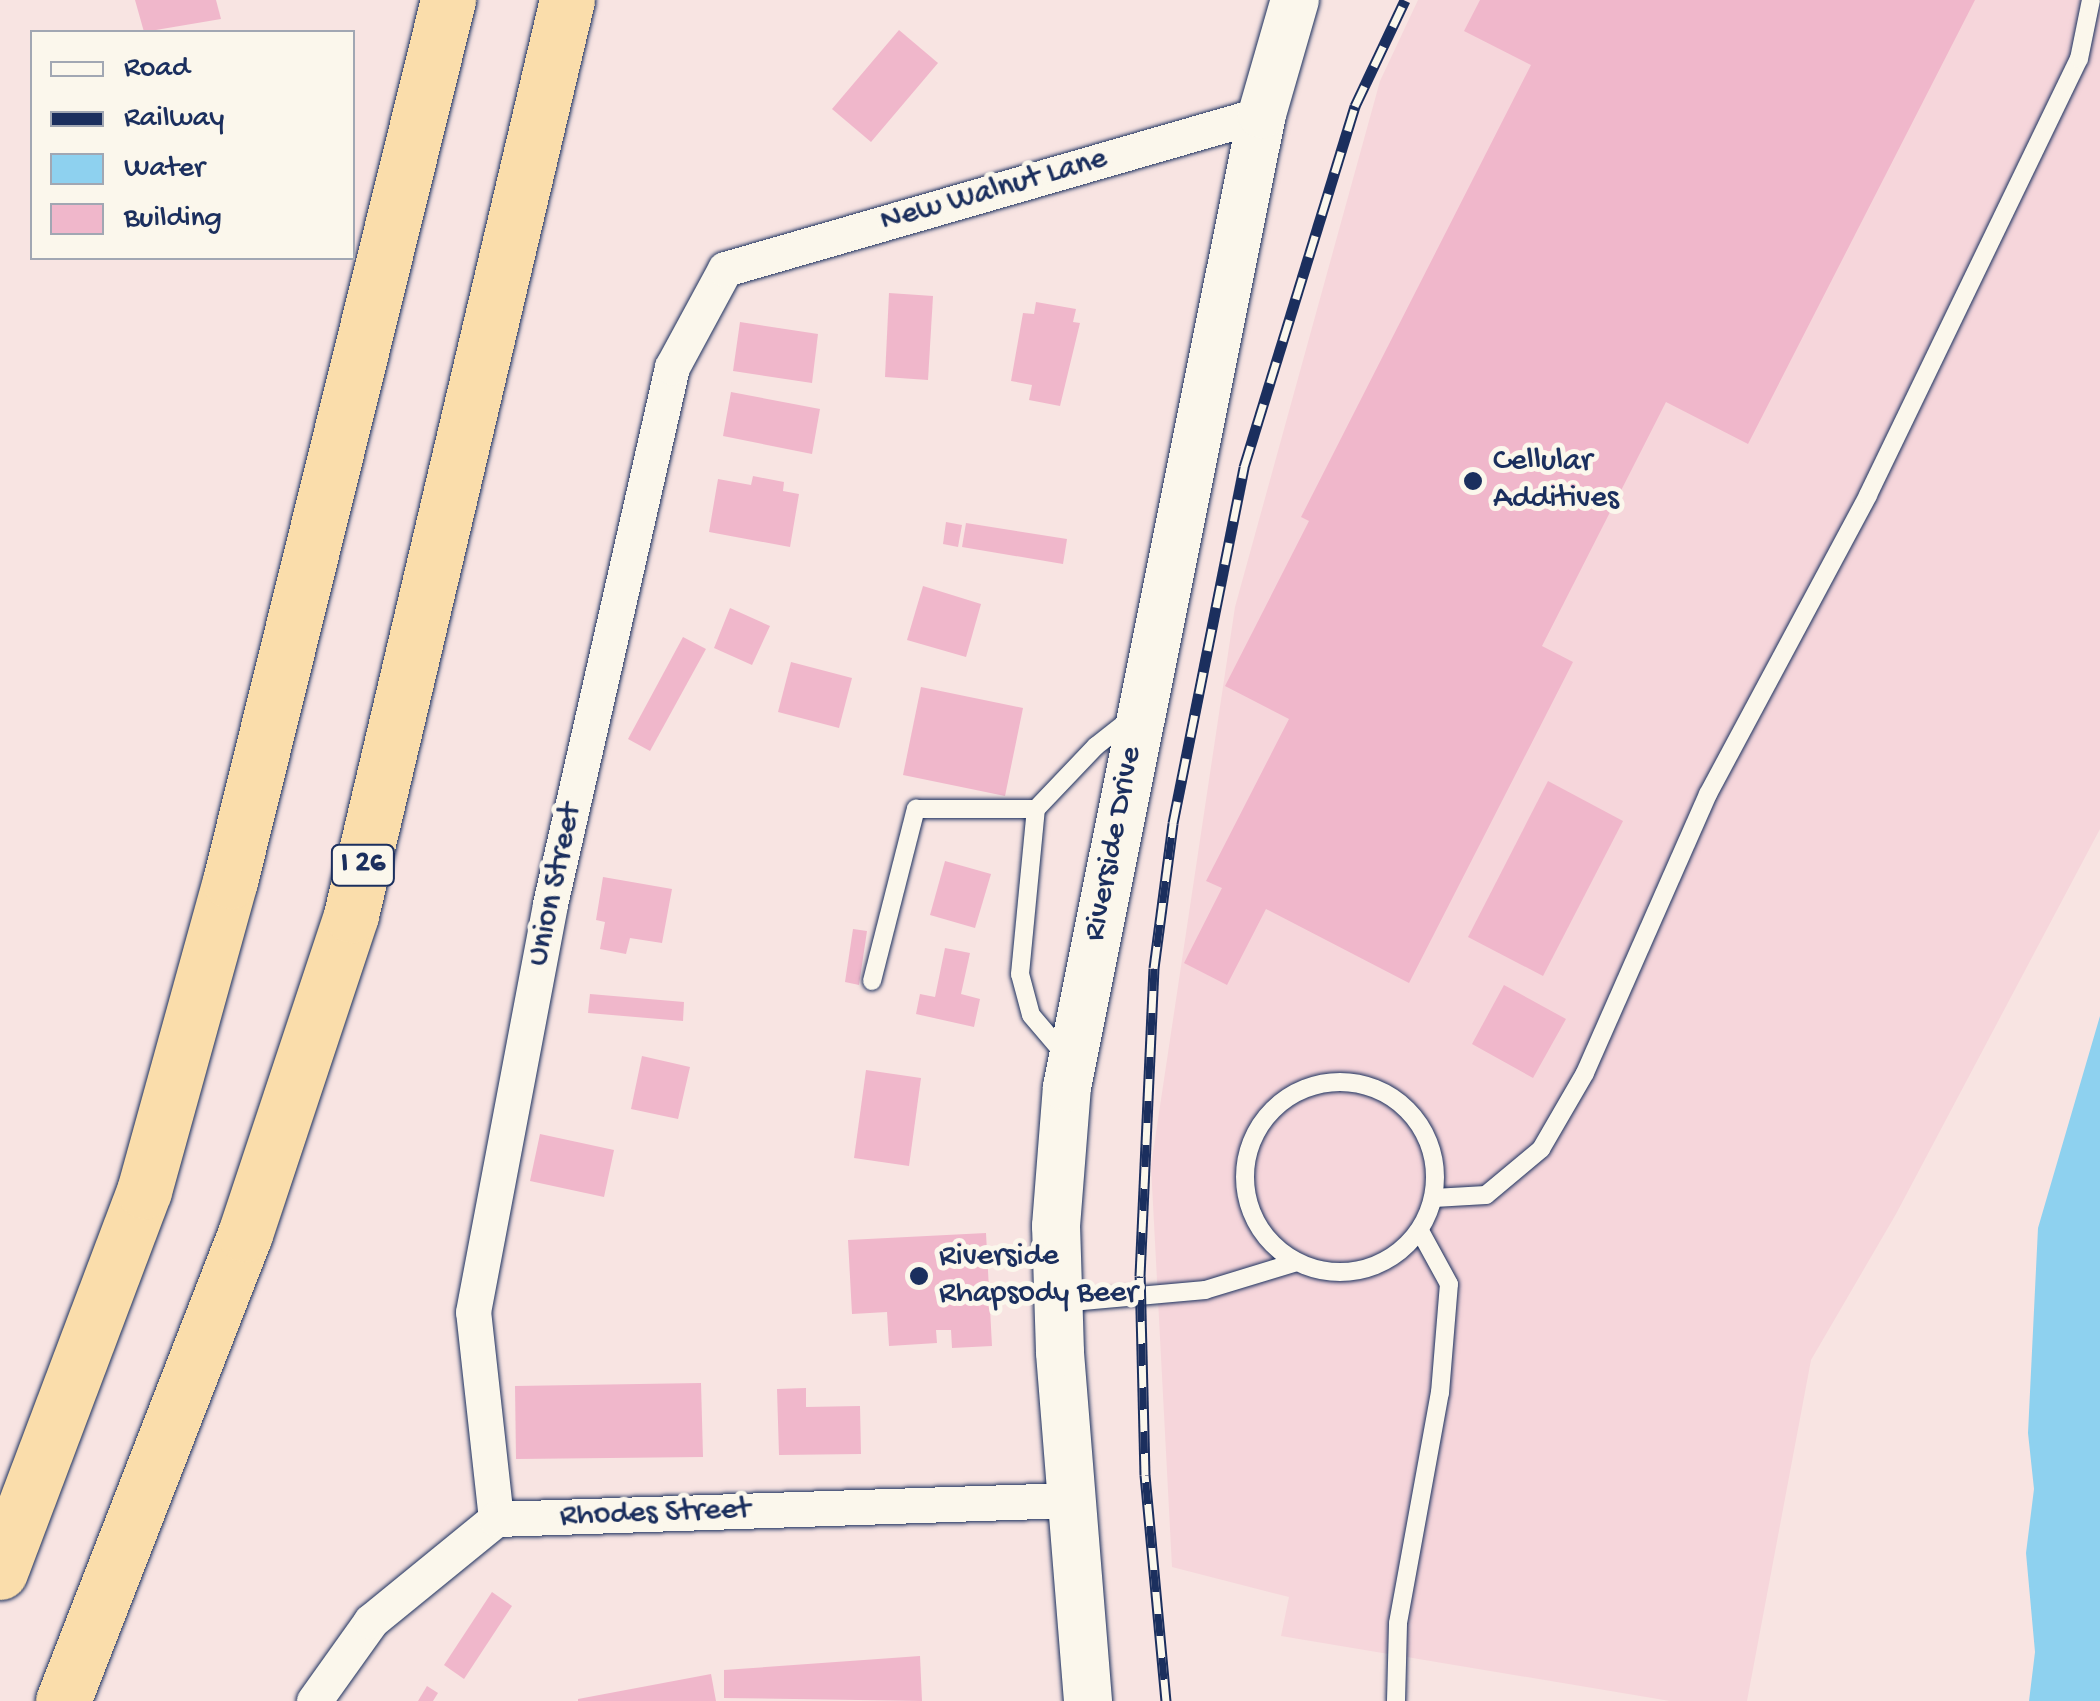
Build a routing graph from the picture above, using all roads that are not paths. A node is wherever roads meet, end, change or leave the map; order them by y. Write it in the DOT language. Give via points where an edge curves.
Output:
graph roads {
  1 [pos="448,0"];
  2 [pos="567,0"];
  3 [pos="1294,0"];
  4 [pos="2091,0"];
  5 [pos="1262,114"];
  6 [pos="725,268"];
  7 [pos="1141,711"];
  8 [pos="1036,809"];
  9 [pos="872,981"];
  10 [pos="1072,1062"];
  11 [pos="1434,1198"];
  12 [pos="1420,1231"];
  13 [pos="1294,1262"];
  14 [pos="1059,1304"];
  15 [pos="1072,1500"];
  16 [pos="496,1519"];
  17 [pos="0,1572"];
  18 [pos="63,1701"];
  19 [pos="314,1701"];
  20 [pos="1088,1701"];
  21 [pos="1396,1701"];
  1 -- 17 [label="highway" via="230,882 144,1190"];
  2 -- 18 [label="highway, I 26" via="352,915 246,1234"];
  3 -- 5 [label="main road, Riverside Drive"];
  4 -- 11 [label="lane" via="2078,59 1868,495 1708,794 1585,1073 1541,1149 1486,1195"];
  5 -- 6 [label="street, New Walnut Lane"];
  5 -- 7 [label="main road, Riverside Drive"];
  6 -- 16 [label="street, Union Street" via="672,366 550,904 472,1312"];
  7 -- 8 [label="lane" via="1096,746"];
  7 -- 10 [label="main road, Riverside Drive"];
  8 -- 9 [label="lane" via="916,809"];
  8 -- 10 [label="lane" via="1020,974 1031,1015"];
  10 -- 14 [label="main road, Riverside Drive" via="1056,1226"];
  11 -- 12 [label="lane"];
  11 -- 13 [label="lane" via="1435,1163 1423,1129 1400,1102 1368,1085 1333,1082 1299,1090 1260,1125 1243,1174 1249,1210 1267,1240"];
  12 -- 13 [label="lane" via="1396,1256 1364,1271 1328,1273"];
  12 -- 21 [label="lane" via="1448,1284 1440,1393 1398,1623"];
  13 -- 14 [label="lane" via="1204,1290"];
  14 -- 15 [label="main road, Riverside Drive"];
  15 -- 16 [label="street, Rhodes Street"];
  15 -- 20 [label="main road, Riverside Drive"];
  16 -- 19 [label="street" via="371,1621"];
}
